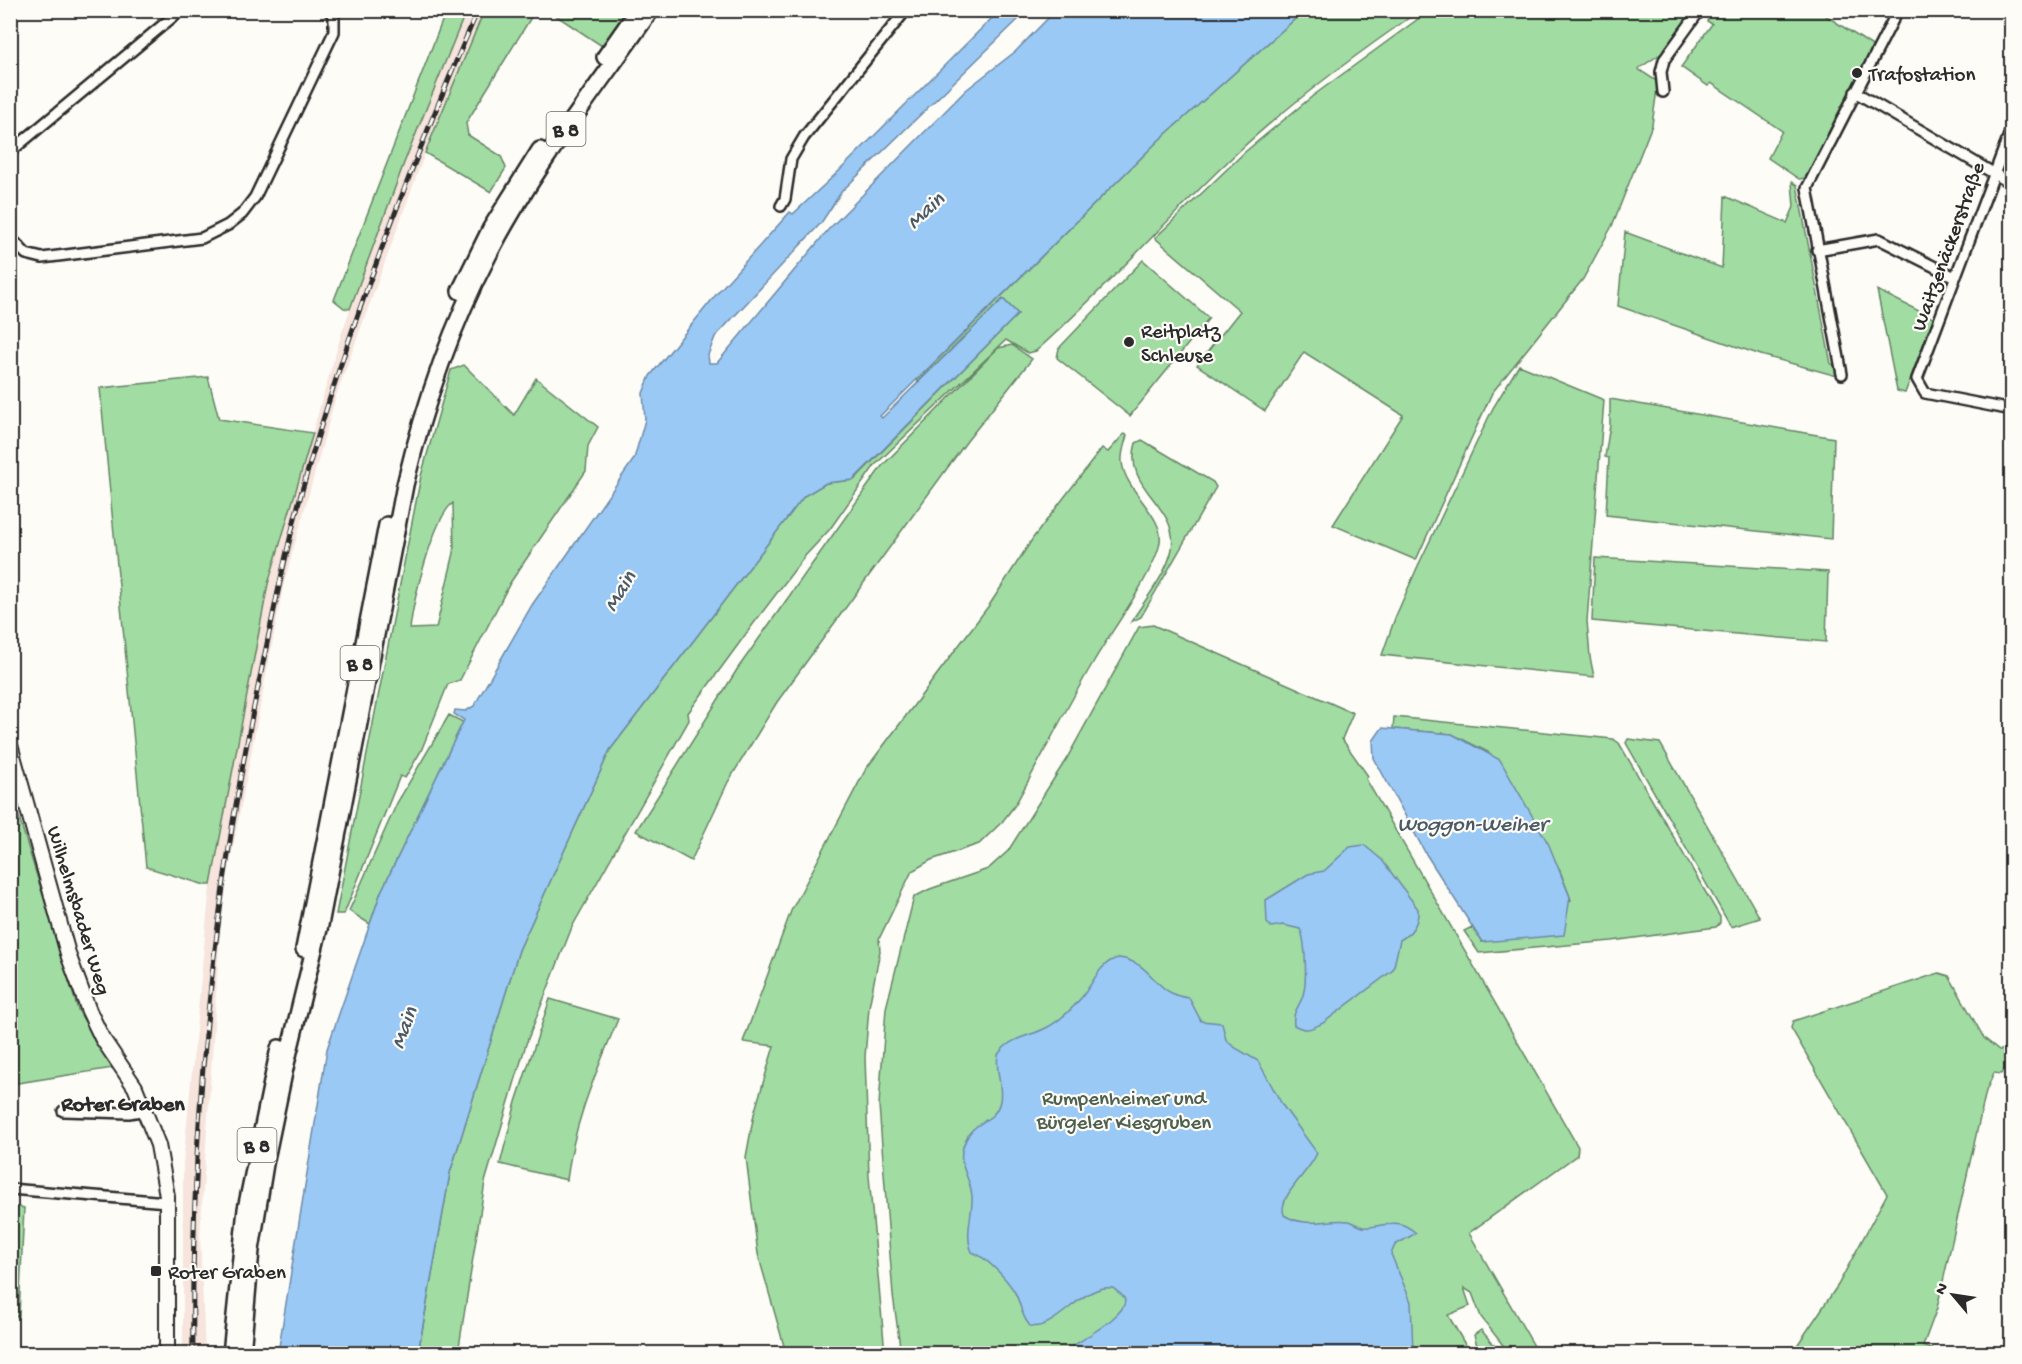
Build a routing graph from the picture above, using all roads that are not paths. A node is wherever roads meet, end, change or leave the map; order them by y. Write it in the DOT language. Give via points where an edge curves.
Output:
graph roads {
  1 [pos="181,10"];
  2 [pos="328,10"];
  3 [pos="638,10"];
  4 [pos="651,10"];
  5 [pos="906,10"];
  6 [pos="1700,10"];
  7 [pos="1894,12"];
  8 [pos="1663,92"];
  9 [pos="1855,92"];
  10 [pos="2012,127"];
  11 [pos="10,152"];
  12 [pos="1994,173"];
  13 [pos="2012,184"];
  14 [pos="781,206"];
  15 [pos="10,237"];
  16 [pos="1817,250"];
  17 [pos="483,253"];
  18 [pos="1955,277"];
  19 [pos="1842,374"];
  20 [pos="2012,410"];
  21 [pos="10,443"];
  22 [pos="10,456"];
  23 [pos="10,745"];
  24 [pos="146,1110"];
  25 [pos="63,1111"];
  26 [pos="10,1190"];
  27 [pos="167,1202"];
  28 [pos="166,1353"];
  29 [pos="231,1353"];
  30 [pos="242,1353"];
  1 -- 11 [label="street"];
  2 -- 15 [label="street" via="334,15 334,32 255,197 228,225 202,238 42,258 26,254"];
  3 -- 17 [label="main road, B 8" via="537,153"];
  4 -- 17 [label="main road, B 8"];
  5 -- 14 [label="street" via="804,137 791,159"];
  6 -- 8 [label="street" via="1664,60"];
  7 -- 9 [label="street"];
  9 -- 12 [label="street"];
  9 -- 16 [label="street" via="1807,188"];
  10 -- 12 [label="street, Waitzenäckerstraße"];
  12 -- 13 [label="street"];
  12 -- 18 [label="street, Waitzenäckerstraße"];
  16 -- 18 [label="street" via="1879,239"];
  16 -- 19 [label="street"];
  17 -- 29 [label="main road, B 8" via="433,357 401,458 311,918 270,1082 246,1209"];
  17 -- 30 [label="main road, B 8" via="438,369 410,466 320,926 285,1068 256,1212"];
  18 -- 20 [label="street, Waitzenäckerstraße" via="1917,378 1925,393"];
  21 -- 22 [label="street"];
  23 -- 24 [label="street, Wilhelmsbader Weg" via="80,988 102,1038"];
  24 -- 25 [label="street"];
  24 -- 27 [label="street, Wilhelmsbader Weg" via="161,1160"];
  26 -- 27 [label="street"];
  27 -- 28 [label="street, Wilhelmsbader Weg"];
}
